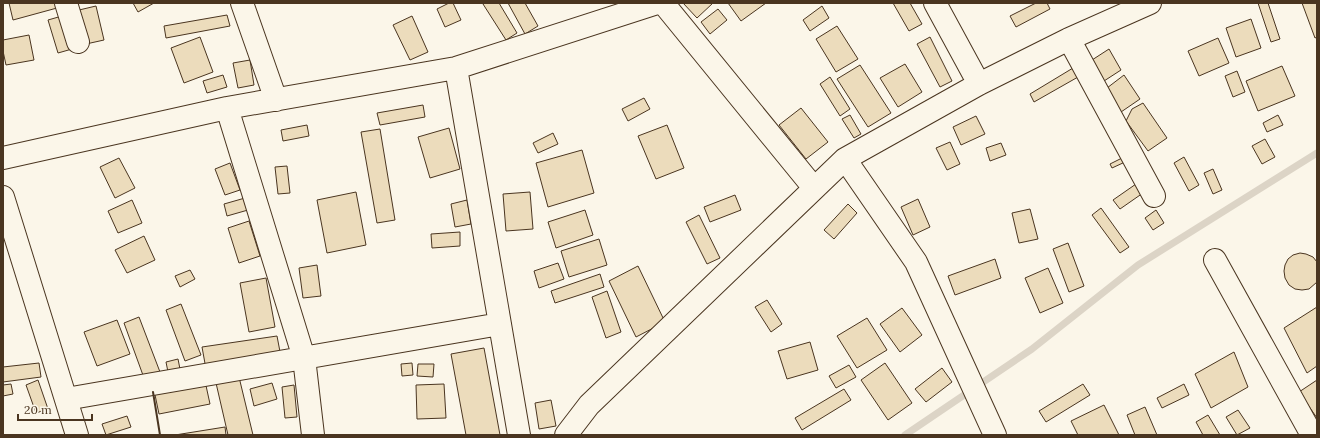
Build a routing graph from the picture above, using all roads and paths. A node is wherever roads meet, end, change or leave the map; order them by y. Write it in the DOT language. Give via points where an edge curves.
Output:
graph roads {
  1 [pos="66,3"];
  2 [pos="242,3"];
  3 [pos="657,3"];
  4 [pos="663,3"];
  5 [pos="935,3"];
  6 [pos="1150,3"];
  7 [pos="1069,39"];
  8 [pos="78,42"];
  9 [pos="456,68"];
  10 [pos="979,84"];
  11 [pos="276,100"];
  12 [pos="227,108"];
  13 [pos="3,158"];
  14 [pos="844,159"];
  15 [pos="814,188"];
  16 [pos="1154,196"];
  17 [pos="3,197"];
  18 [pos="1215,260"];
  19 [pos="500,324"];
  20 [pos="304,358"];
  21 [pos="66,399"];
  22 [pos="77,435"];
  23 [pos="313,435"];
  24 [pos="519,435"];
  25 [pos="566,435"];
  26 [pos="996,435"];
  27 [pos="1312,435"];
  1 -- 8 [label="street"];
  2 -- 11 [label="street"];
  3 -- 9 [label="street"];
  4 -- 15 [label="street"];
  5 -- 10 [label="street"];
  6 -- 7 [label="street"];
  7 -- 10 [label="street"];
  7 -- 16 [label="street"];
  9 -- 11 [label="street"];
  9 -- 19 [label="street"];
  10 -- 14 [label="street"];
  11 -- 12 [label="street"];
  12 -- 13 [label="street"];
  12 -- 20 [label="street"];
  14 -- 15 [label="street"];
  14 -- 26 [label="street" via="916,262"];
  15 -- 25 [label="street" via="589,405"];
  17 -- 21 [label="street"];
  18 -- 27 [label="street"];
  19 -- 20 [label="street"];
  19 -- 24 [label="street"];
  20 -- 21 [label="street"];
  20 -- 23 [label="street"];
  21 -- 22 [label="street"];
}
